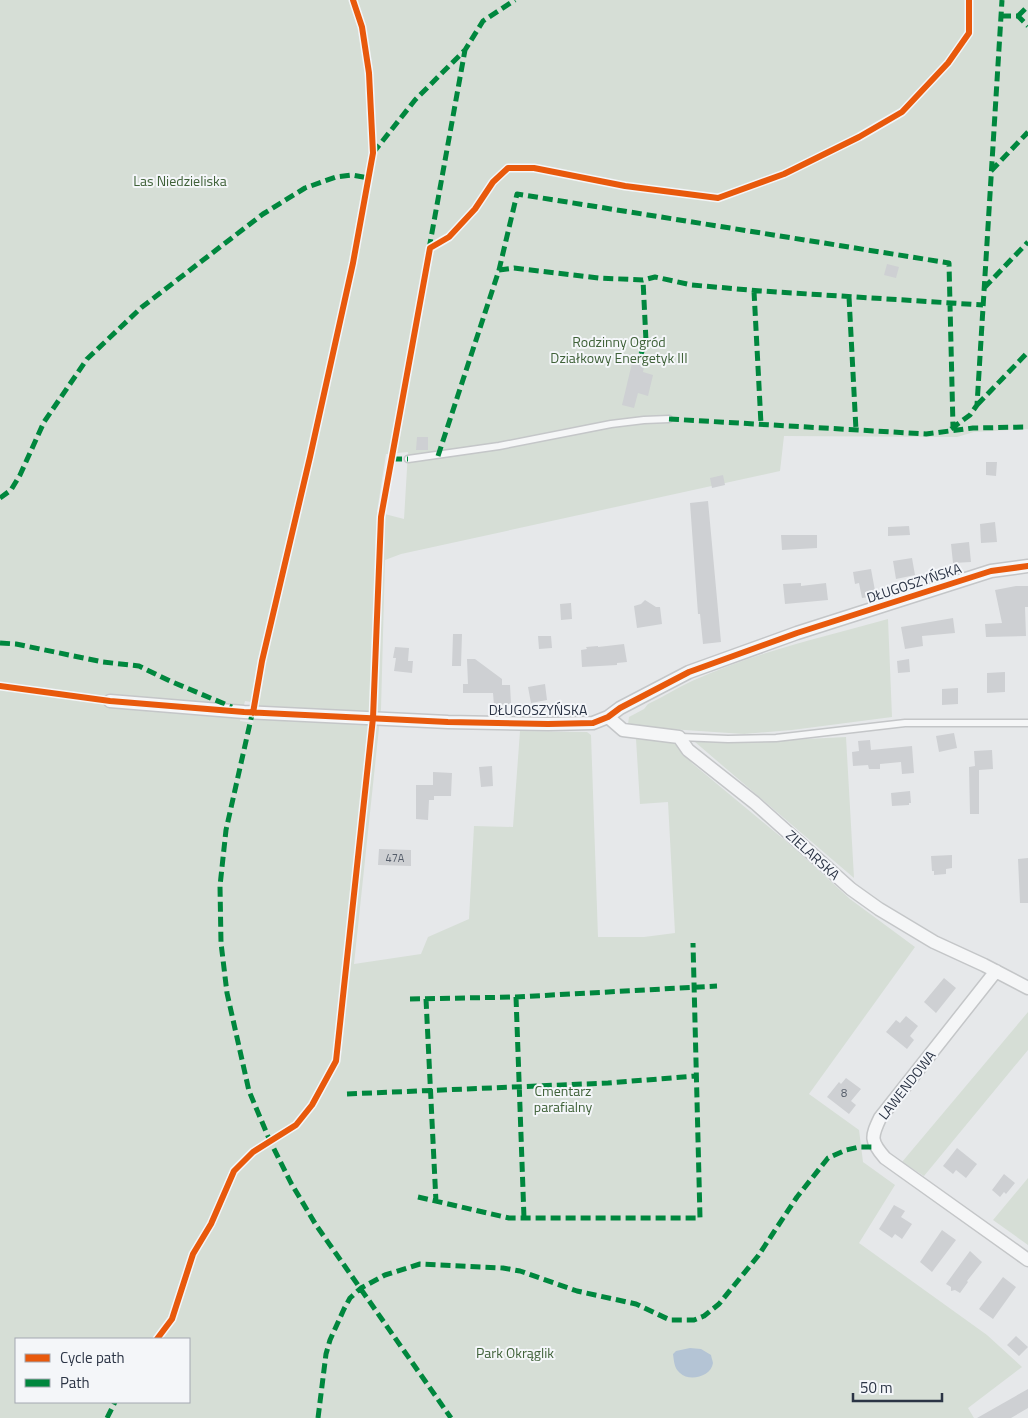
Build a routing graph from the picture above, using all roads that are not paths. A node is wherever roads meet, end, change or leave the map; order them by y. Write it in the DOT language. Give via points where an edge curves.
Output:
graph roads {
  1 [pos="669,419"];
  2 [pos="408,460"];
  3 [pos="1028,566"];
  4 [pos="110,701"];
  5 [pos="608,717"];
  6 [pos="1028,723"];
  7 [pos="679,737"];
  8 [pos="996,971"];
  9 [pos="1028,988"];
  10 [pos="1028,1260"];
  1 -- 2 [label="lane" via="611,424"];
  3 -- 5 [label="street, DŁUGOSZYŃSKA" via="991,571 797,633 689,672"];
  4 -- 5 [label="street, DŁUGOSZYŃSKA" via="244,712 448,722 578,724"];
  5 -- 7 [label="street" via="623,730"];
  6 -- 7 [label="lane" via="905,723 776,738"];
  7 -- 8 [label="street, ZIELARSKA" via="688,750 755,803 851,889 934,942"];
  8 -- 9 [label="street, ZIELARSKA"];
  8 -- 10 [label="street, LAWENDOWA" via="880,1118 873,1133 875,1147 884,1158"];
}
